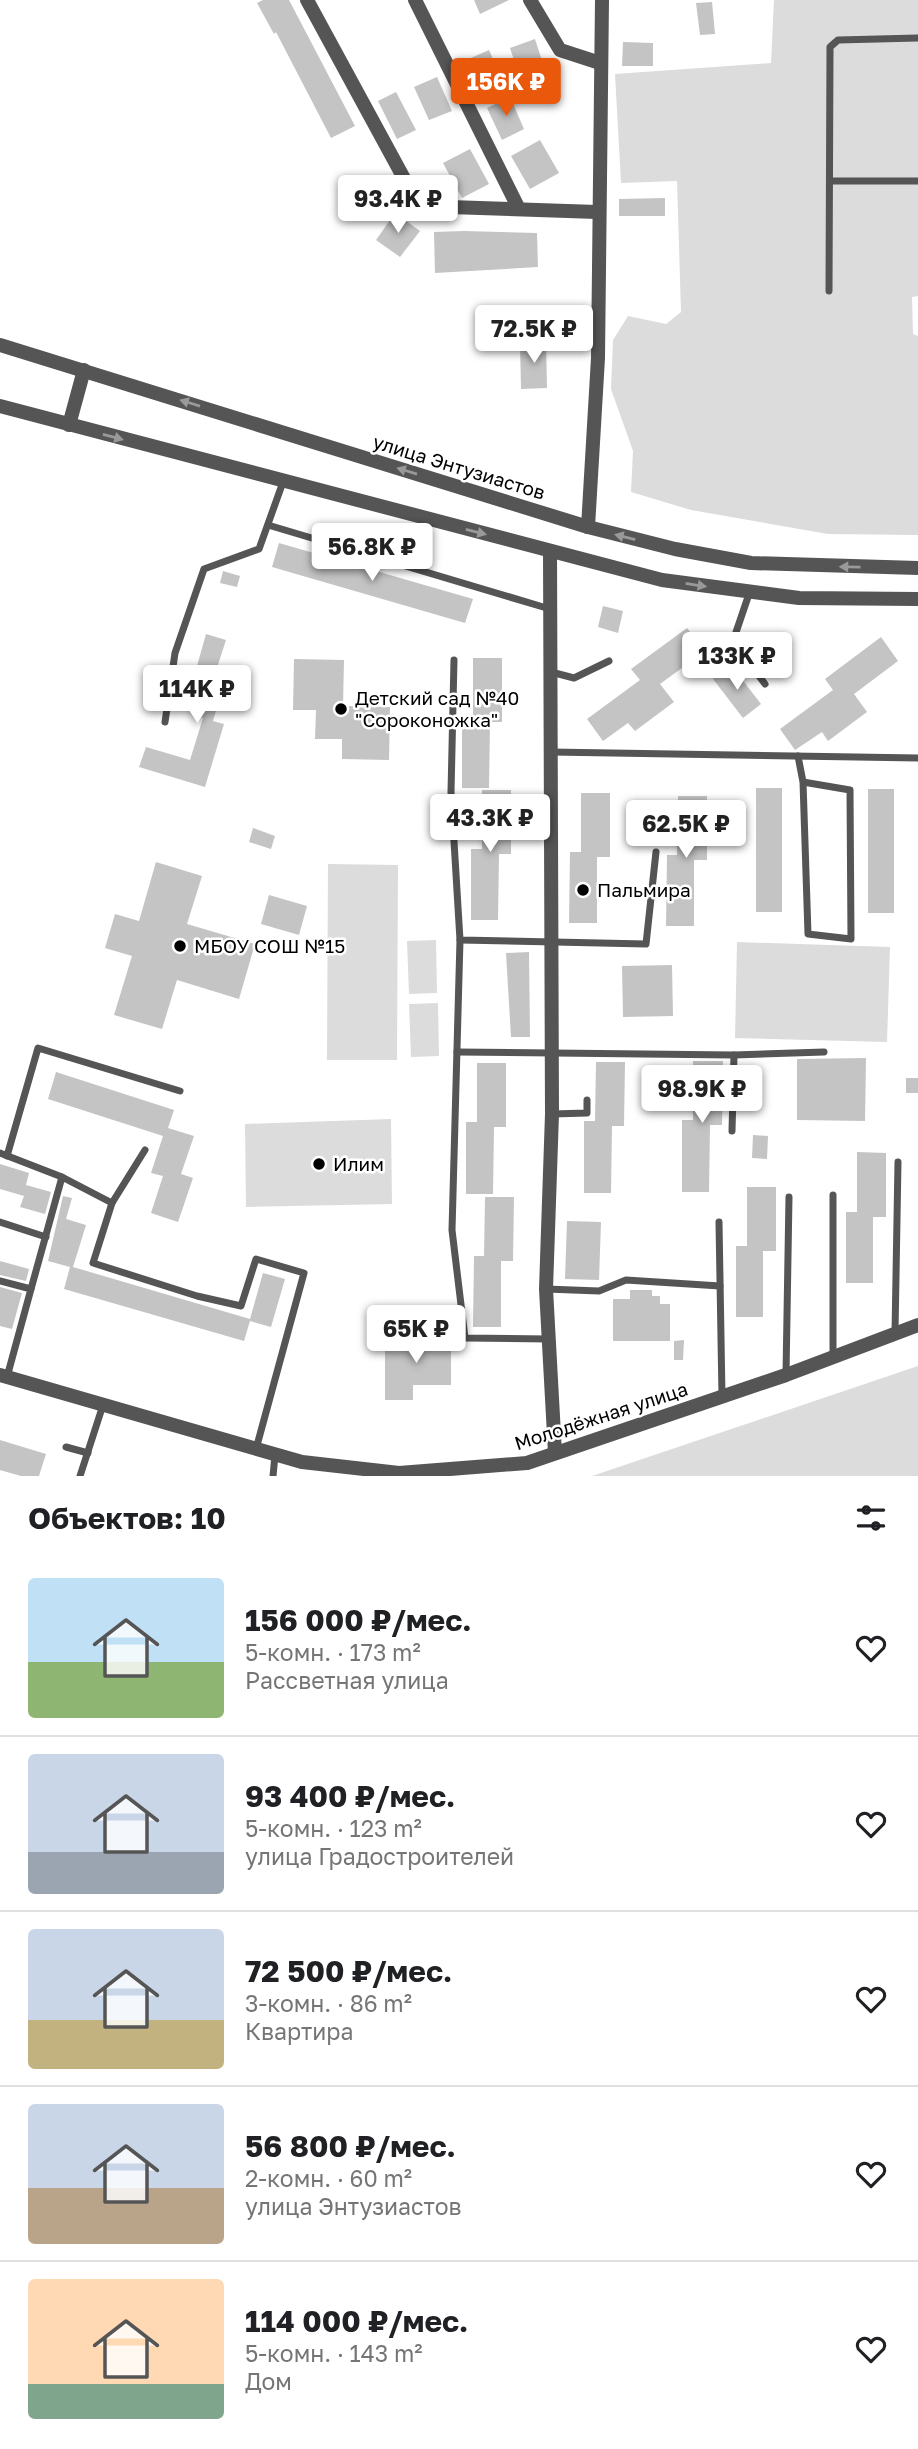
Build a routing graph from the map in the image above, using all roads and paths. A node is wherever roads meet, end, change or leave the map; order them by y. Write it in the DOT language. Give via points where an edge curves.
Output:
graph roads {
  1 [pos="307,0"];
  2 [pos="415,0"];
  3 [pos="530,0"];
  4 [pos="602,0"];
  5 [pos="918,38"];
  6 [pos="600,63"];
  7 [pos="830,181"];
  8 [pos="918,181"];
  9 [pos="519,209"];
  10 [pos="597,212"];
  11 [pos="829,291"];
  12 [pos="0,345"];
  13 [pos="85,370"];
  14 [pos="0,406"];
  15 [pos="69,425"];
  16 [pos="283,482"];
  17 [pos="268,525"];
  18 [pos="588,527"];
  19 [pos="550,551"];
  20 [pos="918,568"];
  21 [pos="749,594"];
  22 [pos="918,599"];
  23 [pos="550,609"];
  24 [pos="454,660"];
  25 [pos="610,661"];
  26 [pos="550,672"];
  27 [pos="765,684"];
  28 [pos="165,722"];
  29 [pos="551,752"];
  30 [pos="798,756"];
  31 [pos="918,758"];
  32 [pos="803,782"];
  33 [pos="656,852"];
  34 [pos="460,940"];
  35 [pos="551,942"];
  36 [pos="457,1052"];
  37 [pos="824,1052"];
  38 [pos="552,1054"];
  39 [pos="734,1055"];
  40 [pos="180,1091"];
  41 [pos="587,1100"];
  42 [pos="552,1114"];
  43 [pos="732,1131"];
  44 [pos="145,1150"];
  45 [pos="3,1154"];
  46 [pos="898,1162"];
  47 [pos="62,1177"];
  48 [pos="833,1195"];
  49 [pos="789,1197"];
  50 [pos="112,1203"];
  51 [pos="0,1222"];
  52 [pos="719,1222"];
  53 [pos="46,1237"];
  54 [pos="0,1281"];
  55 [pos="720,1286"];
  56 [pos="31,1289"];
  57 [pos="546,1289"];
  58 [pos="918,1325"];
  59 [pos="894,1334"];
  60 [pos="549,1339"];
  61 [pos="833,1356"];
  62 [pos="786,1375"];
  63 [pos="3,1376"];
  64 [pos="722,1397"];
  65 [pos="103,1404"];
  66 [pos="66,1447"];
  67 [pos="256,1449"];
  68 [pos="88,1453"];
  69 [pos="555,1453"];
  70 [pos="275,1455"];
  71 [pos="442,1473"];
  72 [pos="80,1476"];
  73 [pos="273,1476"];
  1 -- 9 [label="street" via="419,206"];
  2 -- 9 [label="street"];
  3 -- 6 [label="street" via="560,50"];
  4 -- 6 [label="street"];
  5 -- 7 [label="lane" via="838,40 830,47"];
  6 -- 10 [label="street"];
  7 -- 8 [label="lane"];
  7 -- 11 [label="lane"];
  9 -- 10 [label="street"];
  10 -- 18 [label="street" via="598,358"];
  12 -- 13 [label="street, улица Энтузиастов"];
  13 -- 15 [label="street"];
  18 -- 13 [label="street, улица Энтузиастов, one-way"];
  14 -- 15 [label="street"];
  15 -- 16 [label="street, one-way"];
  16 -- 17 [label="lane"];
  16 -- 19 [label="street, one-way"];
  17 -- 23 [label="lane"];
  17 -- 28 [label="lane" via="259,549 204,569 175,653"];
  20 -- 18 [label="street, улица Энтузиастов, one-way" via="751,564"];
  19 -- 21 [label="street, one-way" via="662,580"];
  19 -- 23 [label="street"];
  21 -- 22 [label="street"];
  21 -- 27 [label="lane" via="733,642"];
  23 -- 26 [label="street"];
  24 -- 34 [label="lane" via="452,792"];
  25 -- 26 [label="lane" via="574,678"];
  26 -- 29 [label="street"];
  29 -- 30 [label="lane"];
  29 -- 35 [label="street"];
  30 -- 31 [label="lane"];
  30 -- 32 [label="lane"];
  32 -- 32 [label="lane" via="850,790 851,939 808,934"];
  33 -- 35 [label="lane" via="646,944"];
  34 -- 35 [label="lane"];
  34 -- 36 [label="lane"];
  35 -- 38 [label="street"];
  36 -- 38 [label="lane"];
  36 -- 60 [label="lane" via="452,1230 465,1338"];
  37 -- 39 [label="lane"];
  38 -- 39 [label="lane"];
  38 -- 42 [label="street"];
  39 -- 43 [label="lane"];
  40 -- 45 [label="lane" via="38,1048"];
  41 -- 42 [label="lane" via="587,1114"];
  42 -- 57 [label="street"];
  44 -- 50 [label="lane"];
  45 -- 47 [label="lane"];
  46 -- 59 [label="lane"];
  47 -- 50 [label="lane"];
  47 -- 53 [label="lane"];
  48 -- 61 [label="lane"];
  49 -- 62 [label="lane"];
  50 -- 67 [label="lane" via="93,1263 241,1306 256,1259 304,1273"];
  51 -- 53 [label="lane"];
  52 -- 55 [label="lane"];
  53 -- 56 [label="lane"];
  54 -- 56 [label="lane"];
  55 -- 57 [label="lane" via="626,1280 599,1291"];
  55 -- 64 [label="lane"];
  56 -- 63 [label="lane"];
  57 -- 60 [label="street"];
  58 -- 59 [label="street, Молодёжная улица"];
  59 -- 61 [label="street, Молодёжная улица"];
  60 -- 69 [label="street"];
  61 -- 62 [label="street, Молодёжная улица"];
  62 -- 64 [label="street, Молодёжная улица"];
  63 -- 65 [label="street, Молодёжная улица"];
  64 -- 69 [label="street, Молодёжная улица"];
  65 -- 67 [label="street, Молодёжная улица"];
  65 -- 68 [label="lane"];
  66 -- 68 [label="lane"];
  67 -- 70 [label="street, Молодёжная улица"];
  68 -- 72 [label="lane"];
  69 -- 71 [label="street, Молодёжная улица" via="527,1463"];
  70 -- 71 [label="street, Молодёжная улица" via="399,1473"];
  70 -- 73 [label="lane"];
}
